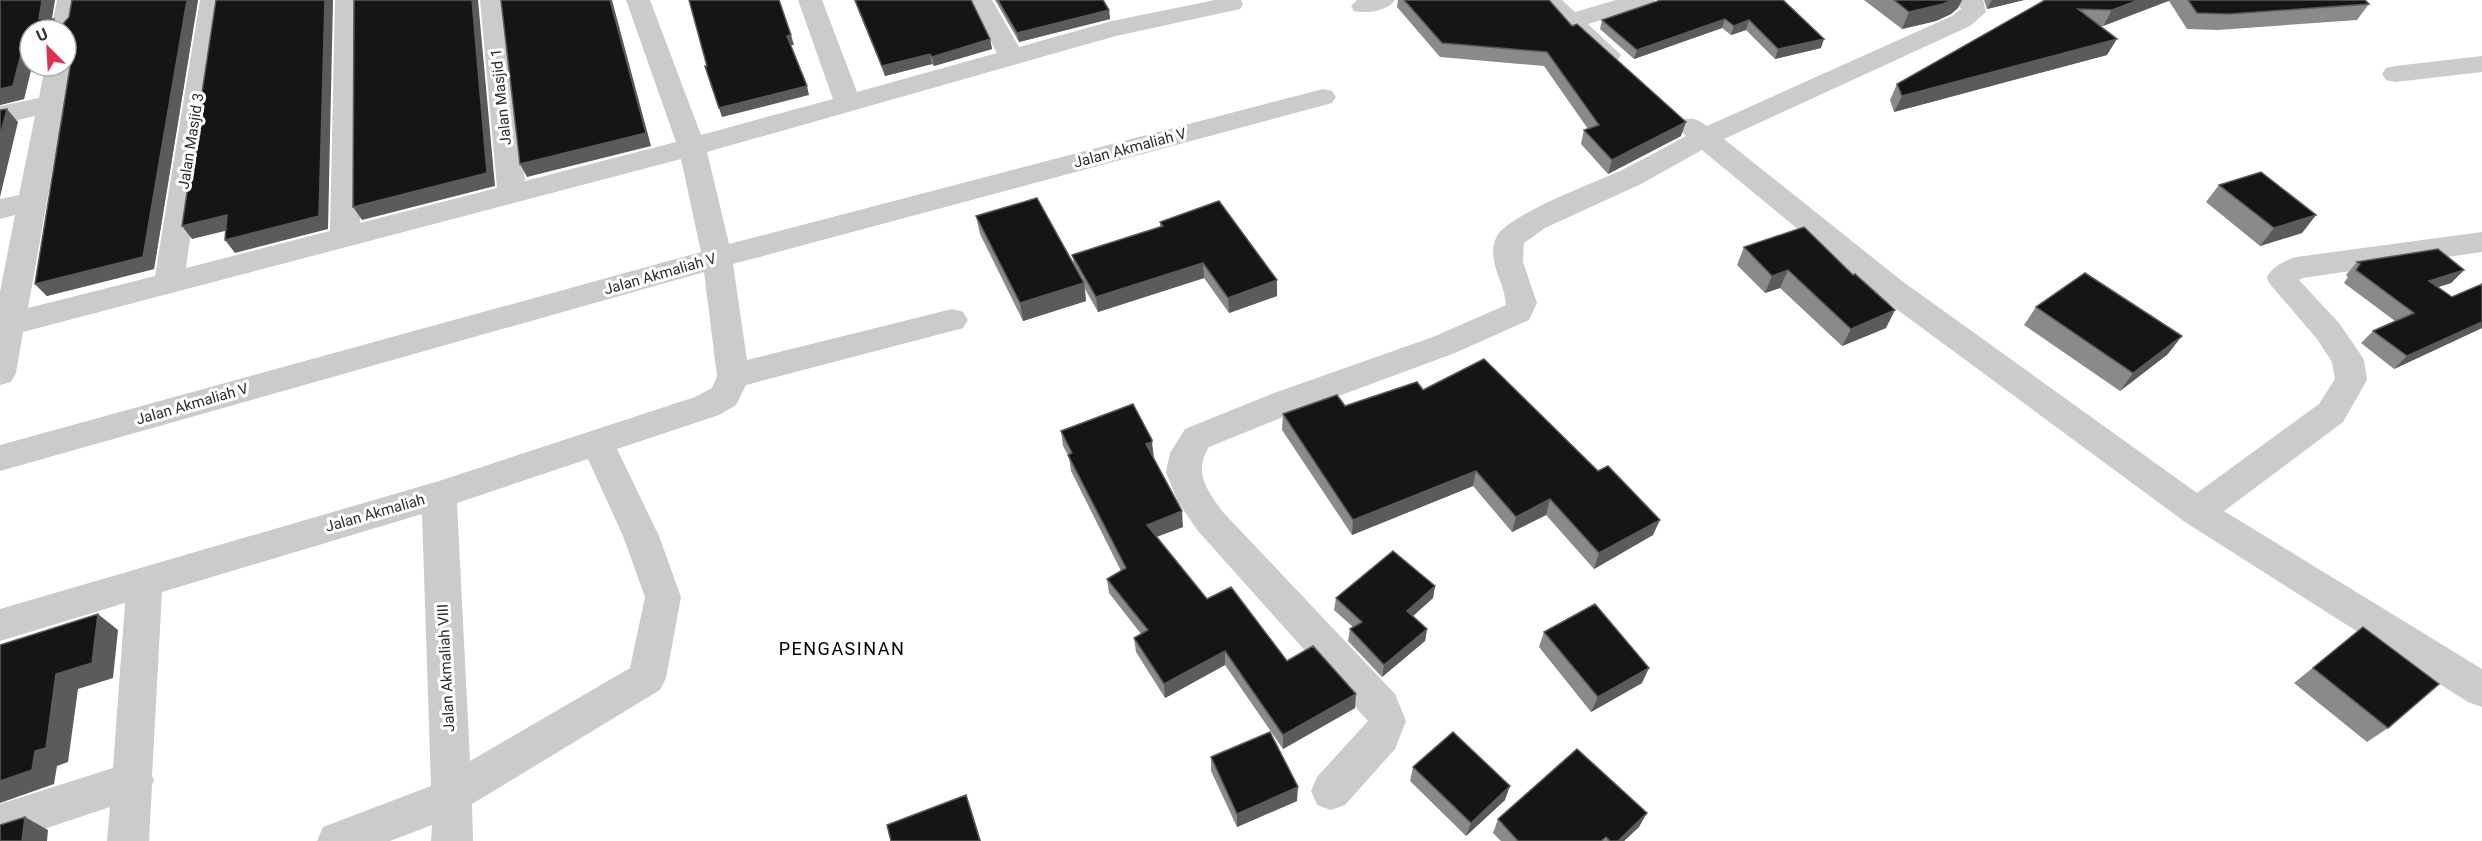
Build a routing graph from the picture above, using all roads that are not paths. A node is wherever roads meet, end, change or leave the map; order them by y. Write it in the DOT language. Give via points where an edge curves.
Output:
graph roads {
  1 [pos="69,0"];
  2 [pos="212,0"];
  3 [pos="347,0"];
  4 [pos="492,0"];
  5 [pos="638,0"];
  6 [pos="810,0"];
  7 [pos="980,0"];
  8 [pos="1547,0"];
  9 [pos="1643,0"];
  10 [pos="1968,0"];
  11 [pos="1231,4"];
  12 [pos="1160,9"];
  13 [pos="66,18"];
  14 [pos="1570,21"];
  15 [pos="1011,56"];
  16 [pos="2482,64"];
  17 [pos="1629,72"];
  18 [pos="2395,74"];
  19 [pos="56,78"];
  20 [pos="1323,97"];
  21 [pos="848,103"];
  22 [pos="51,104"];
  23 [pos="1671,109"];
  24 [pos="0,115"];
  25 [pos="1704,138"];
  26 [pos="692,147"];
  27 [pos="512,193"];
  28 [pos="34,201"];
  29 [pos="0,209"];
  30 [pos="345,237"];
  31 [pos="2482,242"];
  32 [pos="717,258"];
  33 [pos="170,282"];
  34 [pos="952,320"];
  35 [pos="4,326"];
  36 [pos="0,373"];
  37 [pos="733,376"];
  38 [pos="597,442"];
  39 [pos="0,458"];
  40 [pos="439,495"];
  41 [pos="2197,512"];
  42 [pos="145,581"];
  43 [pos="0,626"];
  44 [pos="2482,690"];
  45 [pos="134,780"];
  46 [pos="1331,791"];
  47 [pos="452,796"];
  48 [pos="0,824"];
  49 [pos="128,841"];
  50 [pos="338,841"];
  51 [pos="452,841"];
  1 -- 13 [label="street"];
  2 -- 33 [label="street, Jalan Masjid 3"];
  3 -- 30 [label="street"];
  4 -- 27 [label="street, Jalan Masjid 1"];
  5 -- 26 [label="street"];
  6 -- 21 [label="street"];
  7 -- 15 [label="street"];
  8 -- 14 [label="street"];
  9 -- 14 [label="street"];
  10 -- 25 [label="street" via="1974,12 1961,21"];
  11 -- 12 [label="street"];
  12 -- 15 [label="street" via="1112,29"];
  14 -- 17 [label="street"];
  15 -- 21 [label="street"];
  16 -- 18 [label="street"];
  19 -- 22 [label="street"];
  20 -- 32 [label="street, Jalan Akmaliah V"];
  21 -- 26 [label="street"];
  22 -- 24 [label="street"];
  22 -- 28 [label="street"];
  23 -- 25 [label="street"];
  25 -- 41 [label="street" via="1891,289"];
  25 -- 46 [label="street" via="1535,221 1510,238 1508,262 1522,303 1518,312 1444,345 1197,438 1187,453 1183,472 1190,492 1210,521 1380,706 1387,721 1381,736"];
  26 -- 27 [label="street"];
  26 -- 32 [label="street"];
  27 -- 30 [label="street"];
  28 -- 29 [label="street"];
  28 -- 35 [label="street"];
  30 -- 33 [label="street"];
  31 -- 41 [label="street" via="2286,272 2282,277 2284,283 2328,331 2348,360 2351,381 2331,413"];
  32 -- 37 [label="street"];
  32 -- 39 [label="street, Jalan Akmaliah V"];
  33 -- 35 [label="street"];
  34 -- 37 [label="street"];
  35 -- 36 [label="street"];
  37 -- 38 [label="street, Jalan Akmaliah" via="725,396 707,406"];
  38 -- 40 [label="street, Jalan Akmaliah"];
  38 -- 47 [label="street" via="641,536 663,597 647,678"];
  40 -- 42 [label="street, Jalan Akmaliah"];
  40 -- 47 [label="street, Jalan Akmaliah VIII"];
  41 -- 44 [label="street"];
  42 -- 43 [label="street, Jalan Akmaliah"];
  42 -- 45 [label="street"];
  45 -- 48 [label="street"];
  45 -- 49 [label="street"];
  47 -- 50 [label="street"];
  47 -- 51 [label="street, Jalan Akmaliah VIII"];
}
